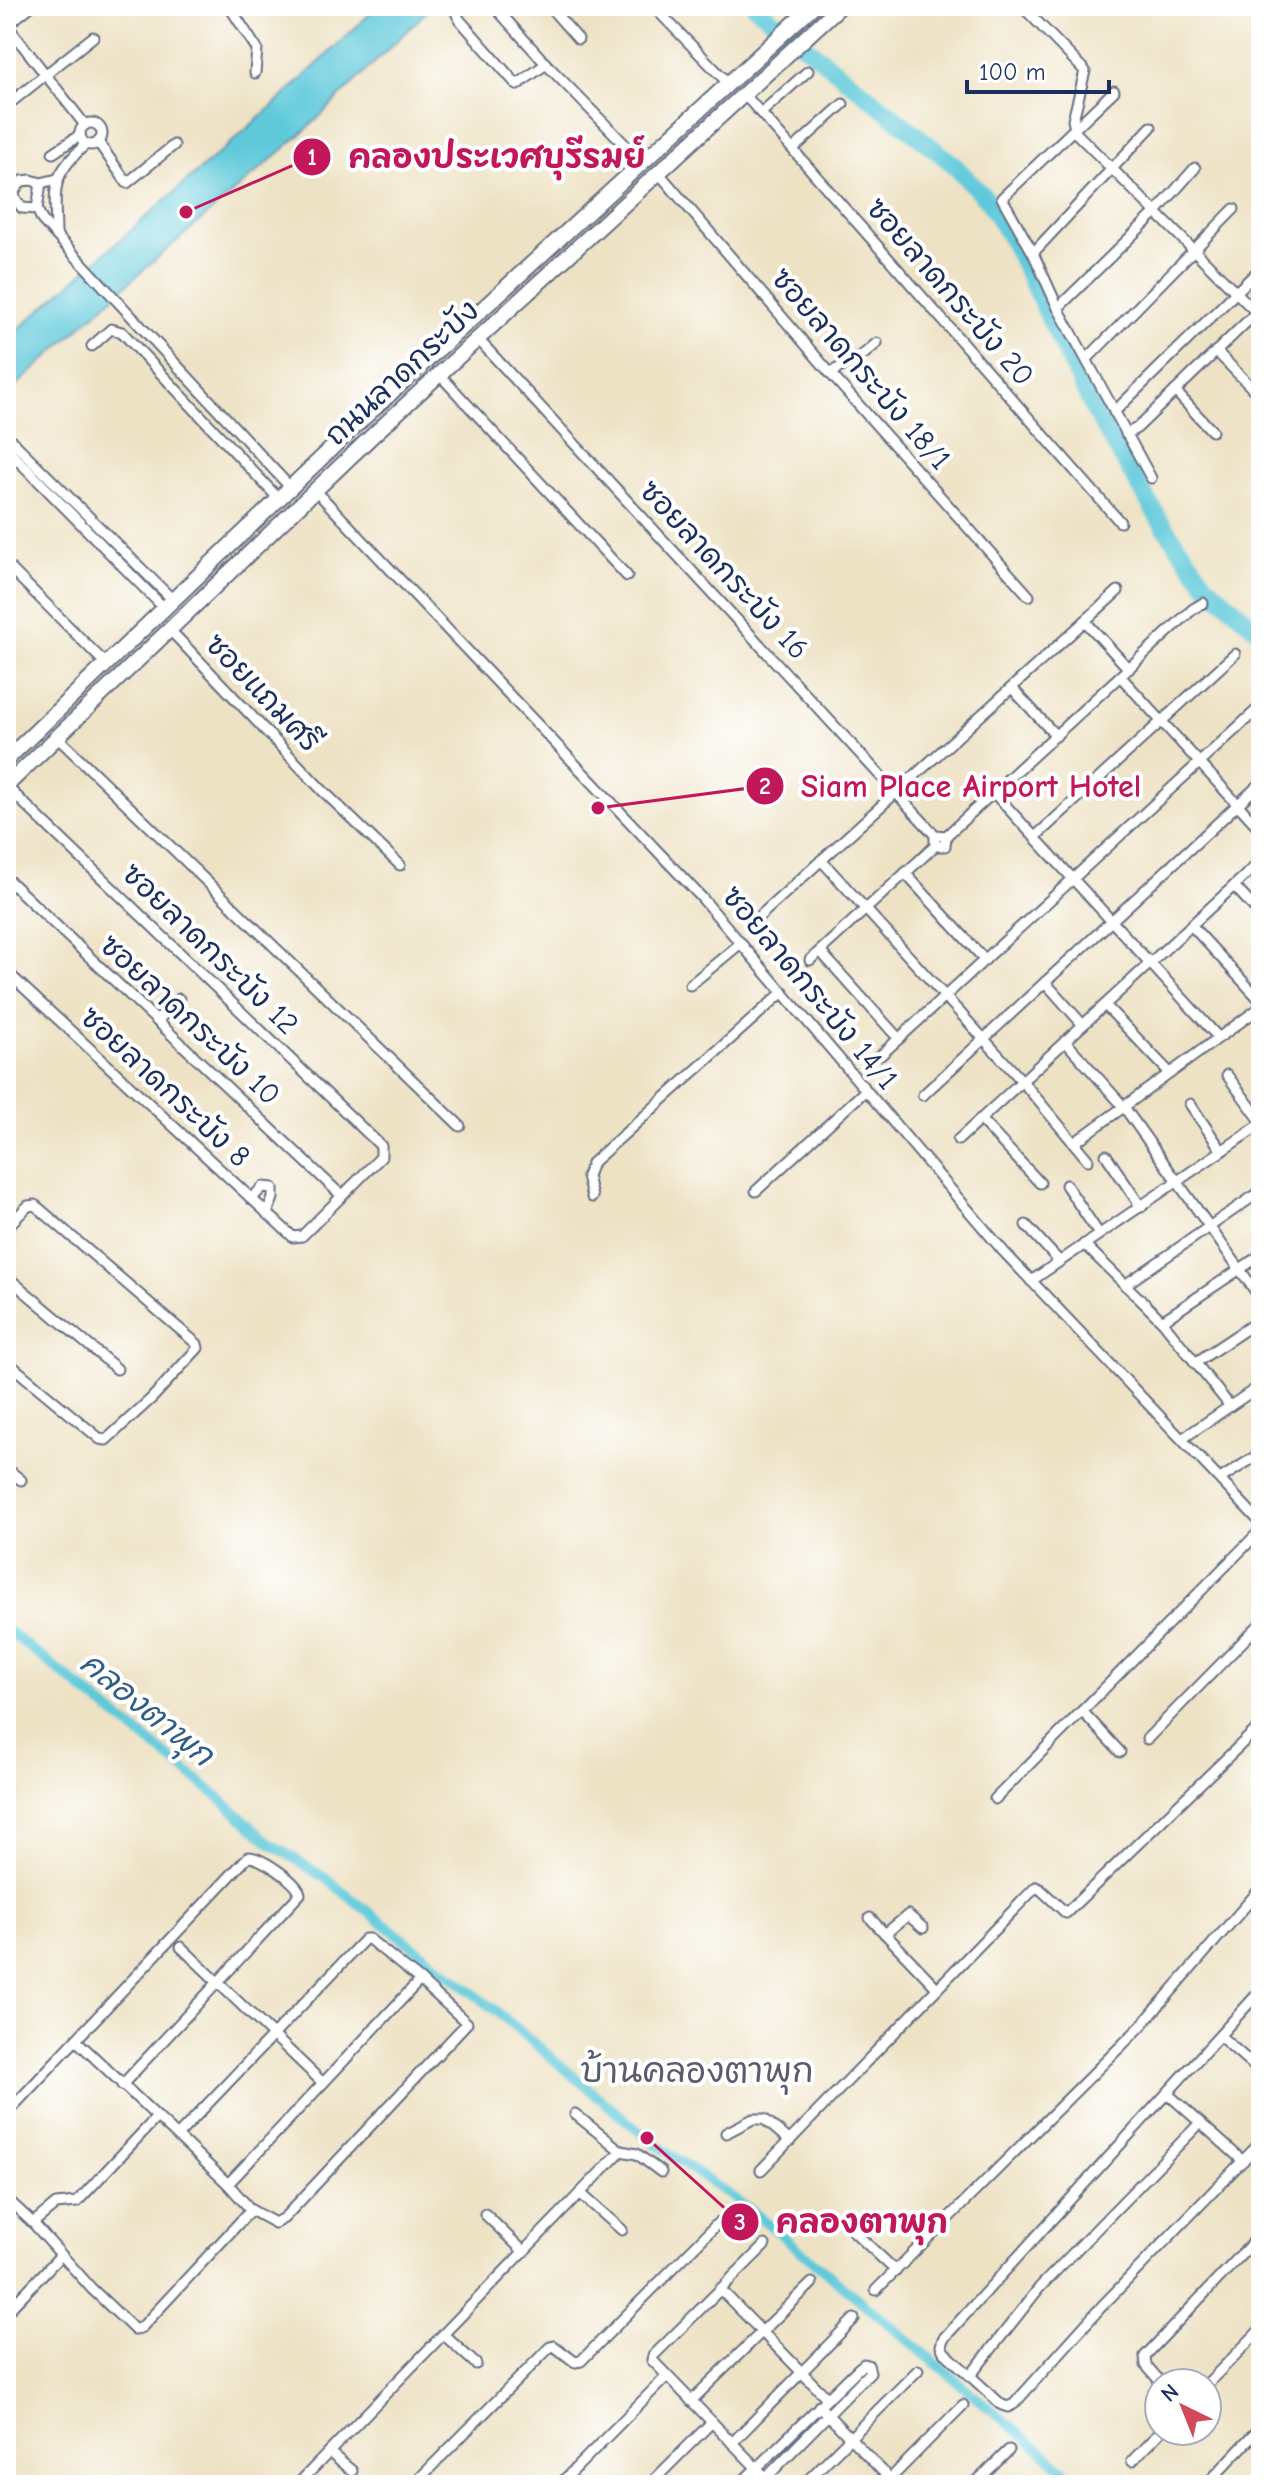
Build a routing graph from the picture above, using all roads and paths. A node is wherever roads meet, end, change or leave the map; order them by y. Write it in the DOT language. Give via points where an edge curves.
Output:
graph roads {
  1 [pos="31,6"];
  2 [pos="229,6"];
  3 [pos="460,6"];
  4 [pos="494,6"];
  5 [pos="549,6"];
  6 [pos="653,6"];
  7 [pos="813,6"];
  8 [pos="1022,6"];
  9 [pos="838,8"];
  10 [pos="6,25"];
  11 [pos="93,37"];
  12 [pos="578,39"];
  13 [pos="546,64"];
  14 [pos="808,71"];
  15 [pos="255,73"];
  16 [pos="45,75"];
  17 [pos="728,83"];
  18 [pos="1114,91"];
  19 [pos="744,94"];
  20 [pos="10,103"];
  21 [pos="843,104"];
  22 [pos="761,113"];
  23 [pos="1151,127"];
  24 [pos="1074,128"];
  25 [pos="84,135"];
  26 [pos="98,142"];
  27 [pos="174,145"];
  28 [pos="793,149"];
  29 [pos="53,153"];
  30 [pos="642,162"];
  31 [pos="1195,168"];
  32 [pos="1113,170"];
  33 [pos="658,172"];
  34 [pos="57,179"];
  35 [pos="41,183"];
  36 [pos="11,187"];
  37 [pos="10,198"];
  38 [pos="37,209"];
  39 [pos="1234,209"];
  40 [pos="1156,212"];
  41 [pos="56,233"];
  42 [pos="1195,251"];
  43 [pos="1033,253"];
  44 [pos="1261,268"];
  45 [pos="1237,293"];
  46 [pos="1058,308"];
  47 [pos="1259,313"];
  48 [pos="477,338"];
  49 [pos="877,343"];
  50 [pos="92,346"];
  51 [pos="1216,351"];
  52 [pos="1087,359"];
  53 [pos="830,373"];
  54 [pos="439,374"];
  55 [pos="1175,391"];
  56 [pos="1255,391"];
  57 [pos="1114,412"];
  58 [pos="1212,431"];
  59 [pos="1126,434"];
  60 [pos="7,440"];
  61 [pos="27,464"];
  62 [pos="1151,478"];
  63 [pos="290,487"];
  64 [pos="315,490"];
  65 [pos="278,498"];
  66 [pos="1120,522"];
  67 [pos="99,526"];
  68 [pos="90,535"];
  69 [pos="6,564"];
  70 [pos="627,576"];
  71 [pos="1118,591"];
  72 [pos="1029,596"];
  73 [pos="1203,603"];
  74 [pos="169,604"];
  75 [pos="1085,621"];
  76 [pos="179,622"];
  77 [pos="1235,654"];
  78 [pos="106,664"];
  79 [pos="1125,673"];
  80 [pos="1012,688"];
  81 [pos="1261,706"];
  82 [pos="1162,721"];
  83 [pos="1056,736"];
  84 [pos="57,737"];
  85 [pos="6,760"];
  86 [pos="1200,763"];
  87 [pos="1261,783"];
  88 [pos="6,786"];
  89 [pos="994,793"];
  90 [pos="897,794"];
  91 [pos="1238,804"];
  92 [pos="1261,830"];
  93 [pos="1035,837"];
  94 [pos="939,839"];
  95 [pos="821,860"];
  96 [pos="1261,861"];
  97 [pos="400,865"];
  98 [pos="905,873"];
  99 [pos="6,878"];
  100 [pos="1073,879"];
  101 [pos="1234,886"];
  102 [pos="866,910"];
  103 [pos="761,915"];
  104 [pos="1261,915"];
  105 [pos="1112,921"];
  106 [pos="1191,925"];
  107 [pos="741,943"];
  108 [pos="820,951"];
  109 [pos="810,960"];
  110 [pos="985,960"];
  111 [pos="1150,963"];
  112 [pos="6,971"];
  113 [pos="1045,982"];
  114 [pos="690,985"];
  115 [pos="783,992"];
  116 [pos="945,997"];
  117 [pos="179,999"];
  118 [pos="1261,1004"];
  119 [pos="1105,1005"];
  120 [pos="157,1021"];
  121 [pos="1083,1025"];
  122 [pos="1218,1037"];
  123 [pos="899,1039"];
  124 [pos="984,1039"];
  125 [pos="1065,1041"];
  126 [pos="881,1055"];
  127 [pos="1170,1073"];
  128 [pos="1227,1075"];
  129 [pos="1022,1081"];
  130 [pos="866,1090"];
  131 [pos="923,1095"];
  132 [pos="1190,1104"];
  133 [pos="1124,1107"];
  134 [pos="980,1119"];
  135 [pos="1261,1122"];
  136 [pos="460,1126"];
  137 [pos="958,1140"];
  138 [pos="1074,1143"];
  139 [pos="1222,1151"];
  140 [pos="1106,1155"];
  141 [pos="1088,1160"];
  142 [pos="1178,1182"];
  143 [pos="1040,1183"];
  144 [pos="1066,1185"];
  145 [pos="756,1191"];
  146 [pos="1261,1191"];
  147 [pos="342,1196"];
  148 [pos="592,1197"];
  149 [pos="251,1199"];
  150 [pos="1141,1207"];
  151 [pos="267,1214"];
  152 [pos="1026,1225"];
  153 [pos="1210,1227"];
  154 [pos="6,1228"];
  155 [pos="1099,1234"];
  156 [pos="1084,1244"];
  157 [pos="1261,1255"];
  158 [pos="1059,1261"];
  159 [pos="1240,1269"];
  160 [pos="6,1276"];
  161 [pos="1031,1281"];
  162 [pos="1125,1285"];
  163 [pos="1261,1299"];
  164 [pos="1261,1319"];
  165 [pos="1162,1321"];
  166 [pos="6,1361"];
  167 [pos="1195,1363"];
  168 [pos="117,1369"];
  169 [pos="1261,1385"];
  170 [pos="1230,1406"];
  171 [pos="1182,1439"];
  172 [pos="1261,1453"];
  173 [pos="6,1468"];
  174 [pos="1220,1479"];
  175 [pos="21,1480"];
  176 [pos="1261,1523"];
  177 [pos="1261,1530"];
  178 [pos="1261,1623"];
  179 [pos="1082,1711"];
  180 [pos="1261,1725"];
  181 [pos="1147,1739"];
  182 [pos="1120,1752"];
  183 [pos="995,1799"];
  184 [pos="1261,1888"];
  185 [pos="870,1918"];
  186 [pos="923,1928"];
  187 [pos="885,1934"];
  188 [pos="181,1947"];
  189 [pos="420,1980"];
  190 [pos="217,1983"];
  191 [pos="937,1988"];
  192 [pos="1261,1990"];
  193 [pos="272,2035"];
  194 [pos="1220,2036"];
  195 [pos="77,2041"];
  196 [pos="1259,2067"];
  197 [pos="323,2083"];
  198 [pos="122,2085"];
  199 [pos="1168,2094"];
  200 [pos="6,2114"];
  201 [pos="575,2114"];
  202 [pos="157,2117"];
  203 [pos="1200,2123"];
  204 [pos="726,2133"];
  205 [pos="178,2135"];
  206 [pos="790,2141"];
  207 [pos="1261,2142"];
  208 [pos="621,2151"];
  209 [pos="1243,2161"];
  210 [pos="761,2170"];
  211 [pos="661,2172"];
  212 [pos="228,2184"];
  213 [pos="580,2193"];
  214 [pos="6,2198"];
  215 [pos="251,2210"];
  216 [pos="485,2214"];
  217 [pos="719,2222"];
  218 [pos="33,2223"];
  219 [pos="850,2228"];
  220 [pos="622,2230"];
  221 [pos="1261,2234"];
  222 [pos="765,2245"];
  223 [pos="524,2252"];
  224 [pos="61,2255"];
  225 [pos="896,2271"];
  226 [pos="812,2283"];
  227 [pos="720,2289"];
  228 [pos="876,2290"];
  229 [pos="7,2309"];
  230 [pos="854,2319"];
  231 [pos="1261,2329"];
  232 [pos="761,2333"];
  233 [pos="444,2335"];
  234 [pos="476,2364"];
  235 [pos="1148,2367"];
  236 [pos="1223,2368"];
  237 [pos="918,2370"];
  238 [pos="801,2373"];
  239 [pos="667,2376"];
  240 [pos="970,2376"];
  241 [pos="691,2401"];
  242 [pos="823,2402"];
  243 [pos="963,2405"];
  244 [pos="829,2415"];
  245 [pos="712,2422"];
  246 [pos="1261,2427"];
  247 [pos="850,2438"];
  248 [pos="732,2443"];
  249 [pos="1146,2447"];
  250 [pos="1009,2450"];
  251 [pos="329,2452"];
  252 [pos="1132,2461"];
  253 [pos="756,2468"];
  254 [pos="352,2471"];
  255 [pos="766,2483"];
  256 [pos="890,2483"];
  257 [pos="297,2485"];
  258 [pos="413,2485"];
  259 [pos="559,2485"];
  260 [pos="649,2485"];
  261 [pos="739,2485"];
  262 [pos="803,2485"];
  263 [pos="973,2485"];
  264 [pos="1206,2485"];
  1 -- 10 [label="street"];
  2 -- 15 [label="street" via="257,49"];
  3 -- 13 [label="street" via="459,19 517,85"];
  4 -- 13 [label="street"];
  5 -- 12 [label="street"];
  6 -- 17 [label="street"];
  7 -- 17 [label="main road, ถนนลาดกระบัง"];
  8 -- 24 [label="street" via="1085,71"];
  9 -- 19 [label="main road, ถนนลาดกระบัง"];
  10 -- 16 [label="street"];
  11 -- 16 [label="street"];
  13 -- 30 [label="street"];
  14 -- 22 [label="street"];
  16 -- 20 [label="street"];
  16 -- 25 [label="street"];
  17 -- 30 [label="main road, ถนนลาดกระบัง"];
  18 -- 24 [label="street"];
  19 -- 22 [label="street, ซอยลาดกระบัง 20"];
  19 -- 33 [label="main road, ถนนลาดกระบัง"];
  21 -- 28 [label="street"];
  22 -- 28 [label="street, ซอยลาดกระบัง 20"];
  23 -- 32 [label="street"];
  24 -- 32 [label="street"];
  24 -- 43 [label="street" via="1002,198"];
  25 -- 26 [label="street"];
  25 -- 26 [label="street" via="93,123 102,134"];
  25 -- 29 [label="street"];
  25 -- 34 [label="street"];
  26 -- 27 [label="street" via="127,183"];
  28 -- 66 [label="street, ซอยลาดกระบัง 20"];
  30 -- 63 [label="main road, ถนนลาดกระบัง"];
  31 -- 40 [label="street"];
  32 -- 40 [label="street"];
  32 -- 43 [label="street"];
  33 -- 48 [label="main road, ถนนลาดกระบัง"];
  33 -- 53 [label="street, ซอยลาดกระบัง 18/1"];
  34 -- 35 [label="street"];
  34 -- 41 [label="street"];
  35 -- 36 [label="street" via="26,180"];
  35 -- 38 [label="street"];
  36 -- 37 [label="street"];
  37 -- 38 [label="street" via="22,208"];
  38 -- 41 [label="street"];
  39 -- 42 [label="street"];
  40 -- 42 [label="street"];
  40 -- 46 [label="street"];
  41 -- 63 [label="street"];
  42 -- 45 [label="street"];
  42 -- 52 [label="street"];
  43 -- 46 [label="street"];
  44 -- 45 [label="street"];
  45 -- 47 [label="street"];
  45 -- 57 [label="street"];
  46 -- 52 [label="street"];
  47 -- 51 [label="street"];
  48 -- 54 [label="main road, ถนนลาดกระบัง"];
  48 -- 90 [label="street, ซอยลาดกระบัง 16"];
  49 -- 53 [label="street"];
  50 -- 65 [label="street" via="111,329 122,332"];
  51 -- 55 [label="street"];
  51 -- 56 [label="street"];
  52 -- 57 [label="street"];
  53 -- 72 [label="street, ซอยลาดกระบัง 18/1"];
  54 -- 64 [label="main road, ถนนลาดกระบัง"];
  54 -- 70 [label="street"];
  55 -- 58 [label="street"];
  55 -- 59 [label="street"];
  57 -- 59 [label="street"];
  59 -- 62 [label="street"];
  60 -- 61 [label="street"];
  61 -- 67 [label="street"];
  61 -- 68 [label="street"];
  63 -- 65 [label="main road, ถนนลาดกระบัง"];
  64 -- 76 [label="main road, ถนนลาดกระบัง"];
  64 -- 107 [label="street, ซอยลาดกระบัง 14/1"];
  65 -- 74 [label="main road, ถนนลาดกระบัง"];
  67 -- 68 [label="street"];
  67 -- 74 [label="street"];
  68 -- 74 [label="street"];
  69 -- 78 [label="street"];
  71 -- 75 [label="street"];
  73 -- 79 [label="street"];
  74 -- 76 [label="main road"];
  74 -- 78 [label="main road, ถนนลาดกระบัง"];
  75 -- 79 [label="street"];
  75 -- 80 [label="street"];
  76 -- 84 [label="main road, ถนนลาดกระบัง"];
  76 -- 97 [label="street, ซอยแถมศรี" via="322,790"];
  77 -- 82 [label="street"];
  78 -- 85 [label="main road, ถนนลาดกระบัง"];
  79 -- 82 [label="street"];
  79 -- 83 [label="street"];
  80 -- 83 [label="street"];
  80 -- 90 [label="street"];
  81 -- 86 [label="street"];
  82 -- 86 [label="street"];
  82 -- 93 [label="street"];
  83 -- 89 [label="street"];
  84 -- 88 [label="main road, ถนนลาดกระบัง"];
  84 -- 136 [label="street"];
  86 -- 91 [label="street"];
  86 -- 100 [label="street"];
  87 -- 91 [label="street"];
  88 -- 147 [label="street, ซอยลาดกระบัง 12" via="381,1146 381,1157"];
  89 -- 93 [label="street"];
  89 -- 94 [label="street"];
  90 -- 94 [label="street, ซอยลาดกระบัง 16"];
  90 -- 95 [label="street"];
  91 -- 92 [label="street"];
  91 -- 105 [label="street"];
  93 -- 100 [label="street"];
  94 -- 98 [label="street"];
  95 -- 102 [label="street"];
  95 -- 103 [label="street"];
  96 -- 101 [label="street"];
  98 -- 102 [label="street"];
  98 -- 110 [label="street"];
  99 -- 120 [label="street, ซอยลาดกระบัง 10"];
  100 -- 105 [label="street"];
  100 -- 110 [label="street"];
  101 -- 104 [label="street"];
  101 -- 106 [label="street"];
  102 -- 108 [label="street"];
  102 -- 116 [label="street"];
  105 -- 111 [label="street"];
  105 -- 113 [label="street"];
  106 -- 111 [label="street"];
  106 -- 118 [label="street"];
  107 -- 114 [label="street"];
  107 -- 115 [label="street, ซอยลาดกระบัง 14/1"];
  108 -- 109 [label="street"];
  108 -- 123 [label="street"];
  110 -- 116 [label="street"];
  111 -- 119 [label="street"];
  111 -- 122 [label="street"];
  112 -- 149 [label="street, ซอยลาดกระบัง 8"];
  113 -- 121 [label="street"];
  113 -- 124 [label="street"];
  115 -- 130 [label="street, ซอยลาดกระบัง 14/1"];
  115 -- 148 [label="street" via="592,1163 587,1176"];
  116 -- 123 [label="street"];
  116 -- 124 [label="street"];
  117 -- 120 [label="street"];
  118 -- 122 [label="street"];
  119 -- 121 [label="street"];
  119 -- 127 [label="street"];
  120 -- 147 [label="street, ซอยลาดกระบัง 10"];
  121 -- 125 [label="street"];
  122 -- 127 [label="street"];
  123 -- 126 [label="street"];
  124 -- 129 [label="street"];
  124 -- 131 [label="street"];
  125 -- 129 [label="street"];
  125 -- 133 [label="street"];
  127 -- 133 [label="street"];
  128 -- 135 [label="street"];
  129 -- 134 [label="street"];
  129 -- 138 [label="street"];
  130 -- 145 [label="street"];
  130 -- 161 [label="street, ซอยลาดกระบัง 14/1"];
  132 -- 139 [label="street"];
  133 -- 138 [label="street"];
  133 -- 142 [label="street"];
  134 -- 137 [label="street"];
  134 -- 143 [label="street"];
  135 -- 139 [label="street"];
  138 -- 141 [label="street"];
  139 -- 142 [label="street"];
  140 -- 150 [label="street"];
  142 -- 150 [label="street"];
  142 -- 153 [label="street"];
  144 -- 155 [label="street"];
  146 -- 153 [label="street"];
  147 -- 151 [label="street, ซอยลาดกระบัง 8" via="302,1236 293,1237"];
  149 -- 151 [label="street, ซอยลาดกระบัง 8"];
  149 -- 151 [label="street" via="263,1187 273,1188"];
  150 -- 155 [label="street"];
  152 -- 158 [label="street"];
  153 -- 159 [label="street"];
  153 -- 162 [label="street"];
  154 -- 166 [label="street" via="35,1205 198,1346 106,1440"];
  155 -- 156 [label="street"];
  156 -- 158 [label="street"];
  156 -- 162 [label="street"];
  157 -- 159 [label="street"];
  158 -- 161 [label="street"];
  159 -- 163 [label="street"];
  159 -- 165 [label="street"];
  160 -- 168 [label="street"];
  161 -- 171 [label="street, ซอยลาดกระบัง 14/1"];
  162 -- 165 [label="street"];
  164 -- 167 [label="street"];
  165 -- 167 [label="street"];
  167 -- 170 [label="street"];
  169 -- 170 [label="street"];
  170 -- 171 [label="street"];
  171 -- 174 [label="street, ซอยลาดกระบัง 14/1"];
  172 -- 174 [label="street"];
  173 -- 175 [label="street"];
  174 -- 176 [label="street, ซอยลาดกระบัง 14/1"];
  177 -- 179 [label="street"];
  178 -- 181 [label="street"];
  179 -- 182 [label="street"];
  179 -- 183 [label="street"];
  180 -- 191 [label="street" via="1066,1913 1036,1887"];
  184 -- 225 [label="street" via="1141,2026"];
  185 -- 187 [label="street"];
  186 -- 187 [label="street" via="908,1915"];
  187 -- 191 [label="street"];
  188 -- 190 [label="street"];
  189 -- 193 [label="street" via="365,1939"];
  189 -- 197 [label="street"];
  189 -- 215 [label="street" via="465,2019 465,2026 284,2218 275,2223"];
  190 -- 193 [label="street"];
  190 -- 195 [label="street" via="300,1894 296,1884 257,1857 248,1857"];
  190 -- 198 [label="street"];
  191 -- 206 [label="street"];
  192 -- 194 [label="street"];
  193 -- 197 [label="street"];
  193 -- 205 [label="street"];
  194 -- 196 [label="street"];
  194 -- 199 [label="street"];
  195 -- 198 [label="street"];
  195 -- 200 [label="street"];
  197 -- 212 [label="street"];
  198 -- 202 [label="street"];
  199 -- 203 [label="street"];
  199 -- 240 [label="street" via="943,2339 944,2352"];
  201 -- 208 [label="street"];
  202 -- 205 [label="street"];
  202 -- 218 [label="street" via="77,2202 56,2204"];
  203 -- 209 [label="street"];
  203 -- 240 [label="street" via="1040,2287"];
  204 -- 206 [label="street" via="764,2119"];
  205 -- 212 [label="street"];
  206 -- 210 [label="street"];
  207 -- 209 [label="street"];
  208 -- 211 [label="street" via="637,2154"];
  208 -- 213 [label="street"];
  209 -- 240 [label="street" via="1014,2404 1002,2405"];
  212 -- 215 [label="street"];
  213 -- 220 [label="street"];
  213 -- 223 [label="street"];
  214 -- 218 [label="street"];
  215 -- 224 [label="street" via="138,2330 131,2329"];
  216 -- 223 [label="street"];
  217 -- 258 [label="street" via="581,2361 550,2347"];
  218 -- 224 [label="street"];
  219 -- 225 [label="street"];
  221 -- 235 [label="street" via="1145,2356"];
  222 -- 227 [label="street"];
  223 -- 233 [label="street"];
  224 -- 229 [label="street"];
  225 -- 228 [label="street"];
  226 -- 232 [label="street"];
  227 -- 232 [label="street"];
  227 -- 239 [label="street" via="653,2356"];
  230 -- 238 [label="street"];
  231 -- 236 [label="street"];
  232 -- 238 [label="street"];
  232 -- 241 [label="street"];
  233 -- 234 [label="street"];
  233 -- 251 [label="street"];
  237 -- 247 [label="street"];
  238 -- 242 [label="street"];
  238 -- 248 [label="street"];
  239 -- 241 [label="street"];
  239 -- 259 [label="street"];
  241 -- 245 [label="street"];
  242 -- 244 [label="street"];
  242 -- 244 [label="street" via="862,2365 870,2367"];
  242 -- 253 [label="street"];
  243 -- 256 [label="street"];
  244 -- 247 [label="street"];
  244 -- 255 [label="street"];
  245 -- 248 [label="street"];
  245 -- 260 [label="street"];
  246 -- 264 [label="street"];
  247 -- 256 [label="street"];
  247 -- 262 [label="street"];
  248 -- 253 [label="street"];
  249 -- 252 [label="street"];
  250 -- 263 [label="street"];
  251 -- 254 [label="street"];
  251 -- 257 [label="street"];
  253 -- 255 [label="street"];
  253 -- 261 [label="street"];
}
